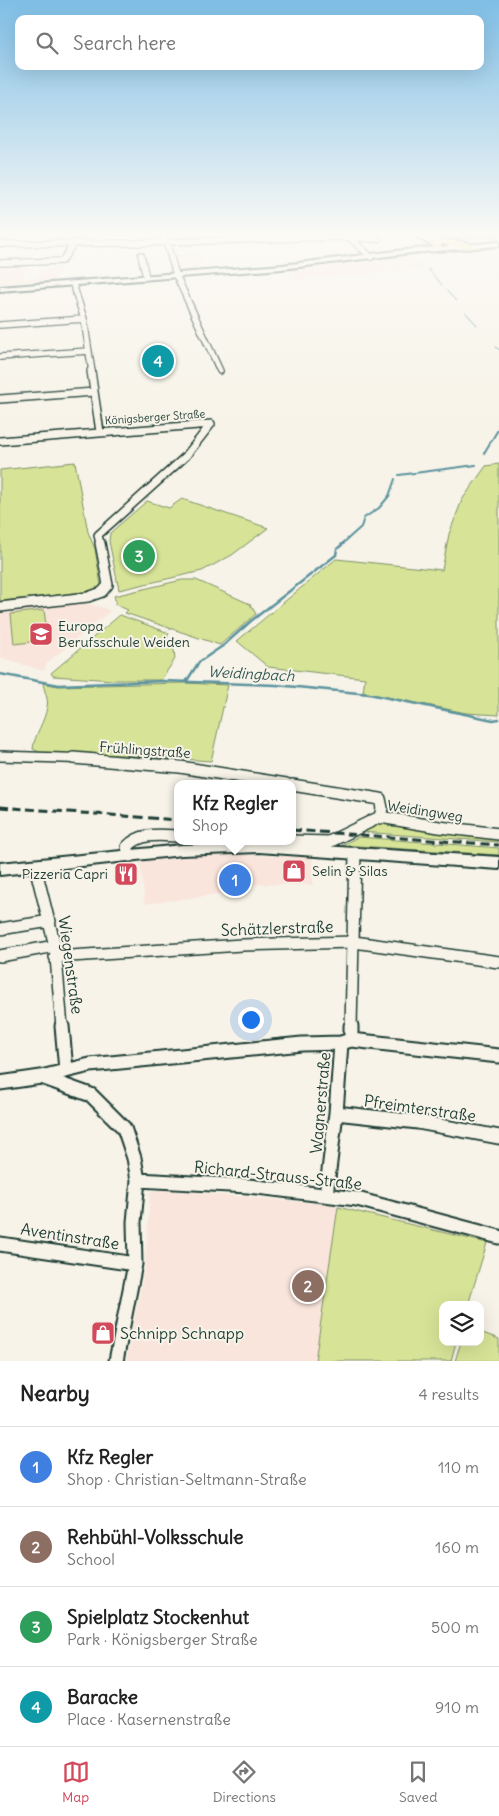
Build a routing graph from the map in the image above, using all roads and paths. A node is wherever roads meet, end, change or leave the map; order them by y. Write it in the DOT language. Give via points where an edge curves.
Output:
graph roads {
  1 [pos="78,298"];
  2 [pos="186,298"];
  3 [pos="84,319"];
  4 [pos="0,324"];
  5 [pos="89,350"];
  6 [pos="0,357"];
  7 [pos="220,371"];
  8 [pos="94,392"];
  9 [pos="0,399"];
  10 [pos="100,432"];
  11 [pos="0,441"];
  12 [pos="100,593"];
  13 [pos="0,607"];
  14 [pos="0,756"];
  15 [pos="264,780"];
  16 [pos="296,786"];
  17 [pos="380,817"];
  18 [pos="499,834"];
  19 [pos="174,836"];
  20 [pos="296,841"];
  21 [pos="355,853"];
  22 [pos="130,856"];
  23 [pos="499,863"];
  24 [pos="35,866"];
  25 [pos="0,869"];
  26 [pos="50,921"];
  27 [pos="0,930"];
  28 [pos="354,942"];
  29 [pos="55,952"];
  30 [pos="0,956"];
  31 [pos="499,962"];
  32 [pos="346,1041"];
  33 [pos="499,1056"];
  34 [pos="66,1070"];
  35 [pos="41,1078"];
  36 [pos="0,1083"];
  37 [pos="336,1113"];
  38 [pos="499,1137"];
  39 [pos="138,1180"];
  40 [pos="326,1196"];
  41 [pos="499,1237"];
  42 [pos="0,1244"];
  43 [pos="134,1264"];
  44 [pos="116,1361"];
  1 -- 3 [label="street"];
  2 -- 7 [label="street"];
  3 -- 4 [label="street"];
  3 -- 5 [label="street"];
  5 -- 6 [label="street"];
  5 -- 8 [label="street"];
  8 -- 9 [label="street"];
  8 -- 10 [label="street"];
  10 -- 11 [label="street, Königsberger Straße"];
  10 -- 12 [label="street, Königsberger Straße" via="211,424 186,456 98,535 108,585"];
  12 -- 13 [label="street"];
  14 -- 15 [label="street, Frühlingstraße" via="163,764"];
  16 -- 17 [label="street" via="380,799"];
  17 -- 18 [label="street, Weidingweg" via="439,828"];
  17 -- 20 [label="street, Weidingweg" via="329,842"];
  19 -- 22 [label="street" via="134,838 126,847"];
  21 -- 22 [label="main road" via="220,847"];
  21 -- 23 [label="main road"];
  21 -- 28 [label="street, Wagnerstraße"];
  22 -- 24 [label="main road"];
  24 -- 25 [label="main road"];
  24 -- 26 [label="street, Wiegenstraße"];
  26 -- 27 [label="street"];
  26 -- 29 [label="street, Wiegenstraße"];
  28 -- 29 [label="street, Schätzlerstraße" via="242,944 166,952"];
  28 -- 31 [label="street, Schätzlerstraße"];
  28 -- 32 [label="street, Wagnerstraße"];
  29 -- 30 [label="street, Schätzlerstraße"];
  29 -- 34 [label="street, Wiegenstraße"];
  32 -- 33 [label="street"];
  32 -- 34 [label="street" via="192,1054"];
  32 -- 37 [label="street, Wagnerstraße"];
  34 -- 35 [label="street"];
  35 -- 36 [label="street"];
  35 -- 39 [label="street" via="91,1094 124,1128"];
  37 -- 38 [label="street, Pfreimterstraße" via="459,1128"];
  37 -- 40 [label="street, Wagnerstraße"];
  39 -- 40 [label="street, Richard-Strauss-Straße" via="248,1186"];
  39 -- 43 [label="street"];
  40 -- 41 [label="street, Richard-Strauss-Straße" via="358,1199"];
  42 -- 43 [label="street, Aventinstraße"];
  43 -- 44 [label="street"];
}
